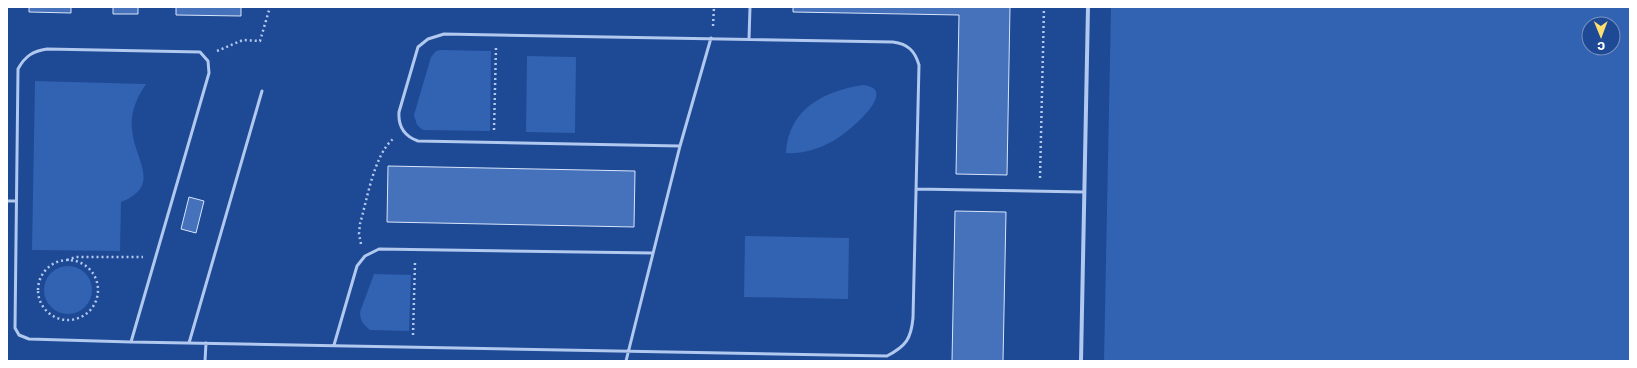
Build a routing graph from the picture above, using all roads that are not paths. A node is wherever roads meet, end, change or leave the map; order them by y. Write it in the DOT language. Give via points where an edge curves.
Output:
graph roads {
  1 [pos="750,7"];
  2 [pos="1088,7"];
  3 [pos="712,38"];
  4 [pos="749,39"];
  5 [pos="262,91"];
  6 [pos="680,146"];
  7 [pos="916,189"];
  8 [pos="1084,192"];
  9 [pos="7,201"];
  10 [pos="16,201"];
  11 [pos="653,253"];
  12 [pos="131,342"];
  13 [pos="189,342"];
  14 [pos="206,343"];
  15 [pos="334,345"];
  16 [pos="628,351"];
  17 [pos="205,361"];
  18 [pos="626,361"];
  19 [pos="1081,361"];
  1 -- 4 [label="lane"];
  2 -- 8 [label="street"];
  3 -- 4 [label="lane"];
  3 -- 6 [label="lane"];
  3 -- 6 [label="lane" via="444,34 428,39 418,47 399,112 403,131 418,141"];
  4 -- 7 [label="lane" via="893,42 903,43 912,50 919,65"];
  5 -- 13 [label="lane"];
  6 -- 11 [label="lane"];
  7 -- 8 [label="lane"];
  7 -- 16 [label="lane" via="914,318 912,333 898,350 887,356"];
  8 -- 19 [label="street"];
  9 -- 10 [label="lane"];
  10 -- 12 [label="lane" via="14,322 19,335 29,339"];
  10 -- 12 [label="lane" via="18,69 30,54 47,49 200,52 205,57 209,74"];
  11 -- 15 [label="lane" via="378,249 365,256 357,266"];
  11 -- 16 [label="lane"];
  12 -- 13 [label="lane"];
  13 -- 14 [label="lane"];
  14 -- 15 [label="lane"];
  14 -- 17 [label="lane"];
  15 -- 16 [label="lane"];
  16 -- 18 [label="lane"];
}
